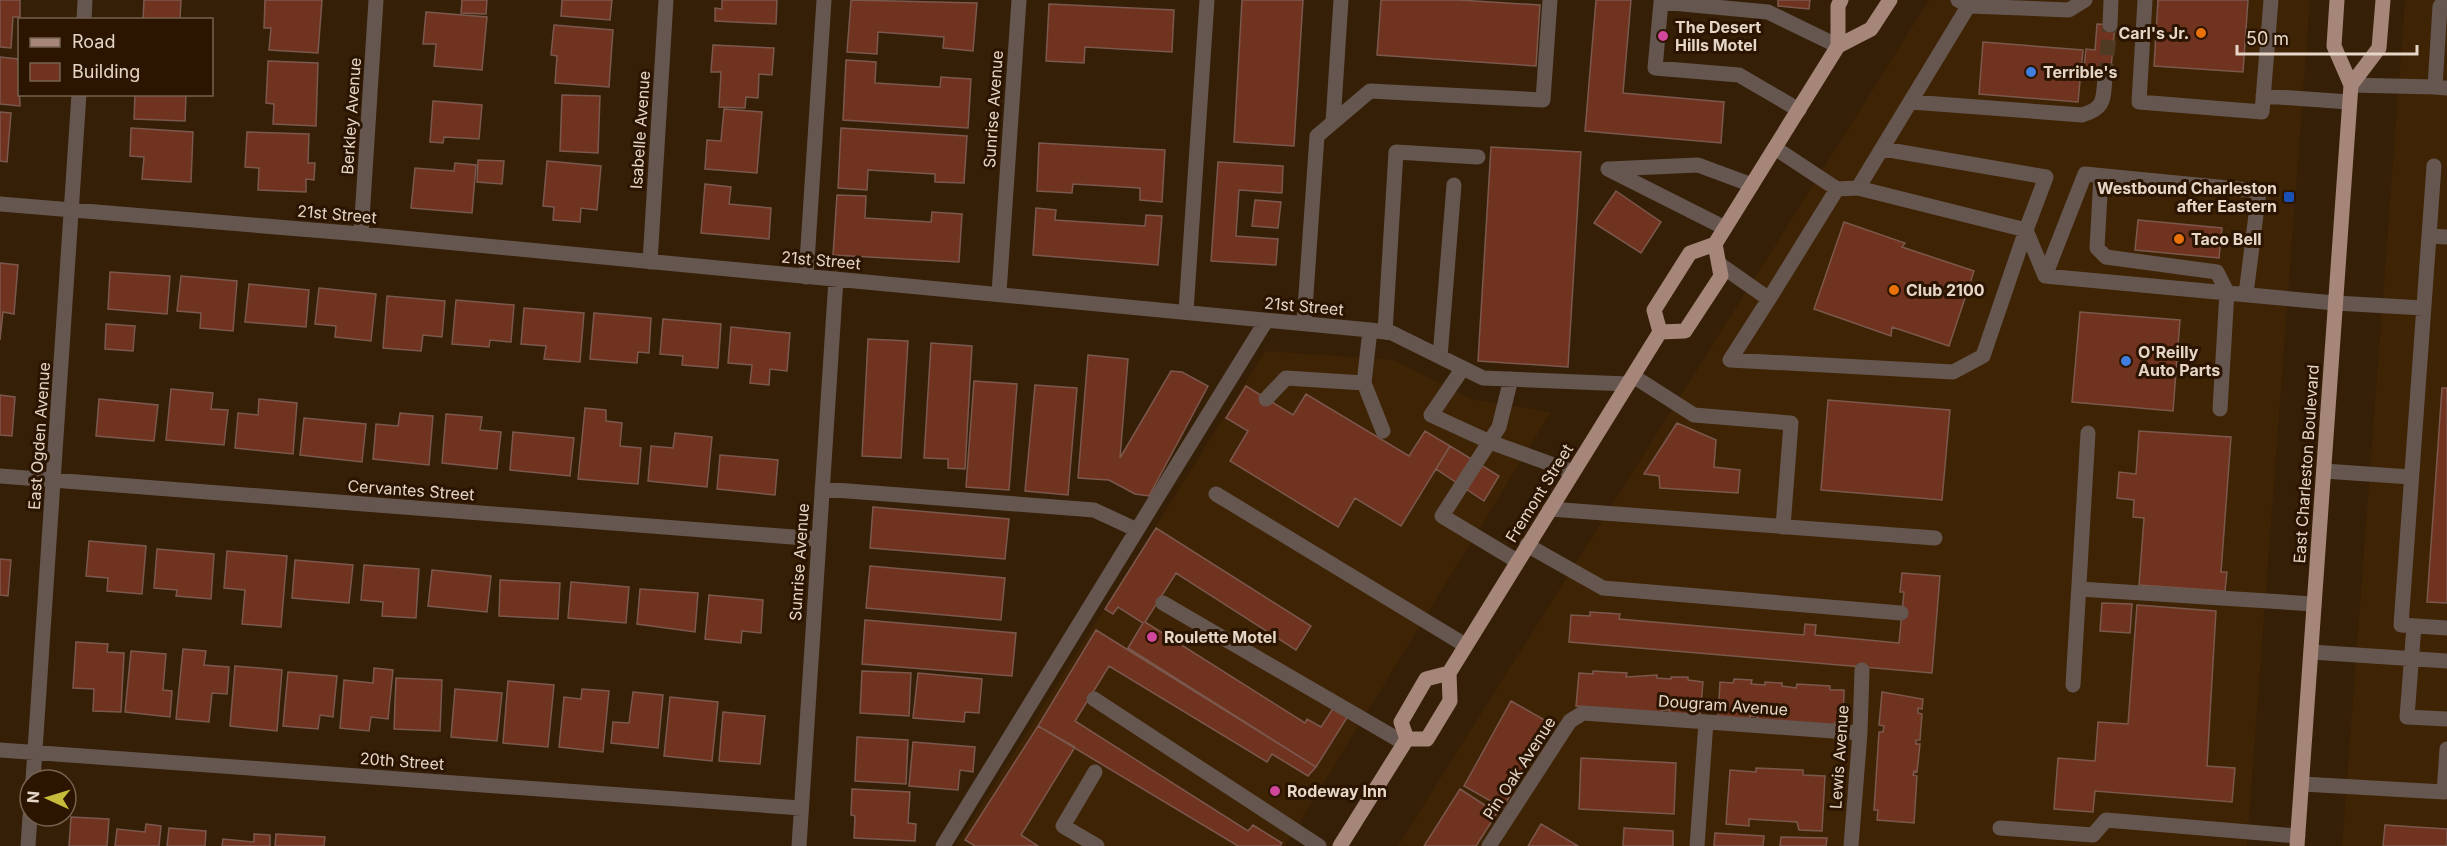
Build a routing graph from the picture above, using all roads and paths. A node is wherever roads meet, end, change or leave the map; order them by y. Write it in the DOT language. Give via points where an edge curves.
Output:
graph roads {
  1 [pos="85,0"];
  2 [pos="376,0"];
  3 [pos="666,0"];
  4 [pos="824,0"];
  5 [pos="1018,0"];
  6 [pos="1207,0"];
  7 [pos="1341,0"];
  8 [pos="1550,0"];
  9 [pos="1841,0"];
  10 [pos="1890,0"];
  11 [pos="2085,0"];
  12 [pos="2111,0"];
  13 [pos="2145,0"];
  14 [pos="2271,0"];
  15 [pos="2337,0"];
  16 [pos="2383,0"];
  17 [pos="2447,1"];
  18 [pos="1970,2"];
  19 [pos="84,18"];
  20 [pos="2110,25"];
  21 [pos="1838,46"];
  22 [pos="2105,78"];
  23 [pos="2350,85"];
  24 [pos="2441,88"];
  25 [pos="79,96"];
  26 [pos="2263,96"];
  27 [pos="1911,102"];
  28 [pos="2349,102"];
  29 [pos="1799,110"];
  30 [pos="1333,122"];
  31 [pos="1775,148"];
  32 [pos="1883,149"];
  33 [pos="1478,157"];
  34 [pos="2434,166"];
  35 [pos="2101,176"];
  36 [pos="1454,185"];
  37 [pos="1752,185"];
  38 [pos="1858,188"];
  39 [pos="1837,189"];
  40 [pos="0,204"];
  41 [pos="71,210"];
  42 [pos="1725,228"];
  43 [pos="2026,230"];
  44 [pos="361,234"];
  45 [pos="2429,236"];
  46 [pos="2447,237"];
  47 [pos="1715,244"];
  48 [pos="650,262"];
  49 [pos="1719,264"];
  50 [pos="2045,276"];
  51 [pos="806,277"];
  52 [pos="836,279"];
  53 [pos="2227,292"];
  54 [pos="999,293"];
  55 [pos="2246,294"];
  56 [pos="1769,299"];
  57 [pos="2335,303"];
  58 [pos="2424,308"];
  59 [pos="1186,311"];
  60 [pos="1266,321"];
  61 [pos="1304,323"];
  62 [pos="1378,331"];
  63 [pos="1660,332"];
  64 [pos="1440,357"];
  65 [pos="1463,368"];
  66 [pos="1511,379"];
  67 [pos="1631,380"];
  68 [pos="1364,383"];
  69 [pos="1266,399"];
  70 [pos="2220,409"];
  71 [pos="1383,431"];
  72 [pos="2088,433"];
  73 [pos="1490,442"];
  74 [pos="2324,471"];
  75 [pos="1573,472"];
  76 [pos="0,476"];
  77 [pos="2411,477"];
  78 [pos="55,481"];
  79 [pos="822,489"];
  80 [pos="1216,494"];
  81 [pos="1550,509"];
  82 [pos="1783,527"];
  83 [pos="1137,531"];
  84 [pos="1935,538"];
  85 [pos="819,539"];
  86 [pos="1527,545"];
  87 [pos="1517,561"];
  88 [pos="2079,589"];
  89 [pos="1164,603"];
  90 [pos="2314,604"];
  91 [pos="1900,612"];
  92 [pos="2414,626"];
  93 [pos="2447,628"];
  94 [pos="1465,645"];
  95 [pos="2311,652"];
  96 [pos="2411,659"];
  97 [pos="2447,661"];
  98 [pos="1862,670"];
  99 [pos="1449,673"];
  100 [pos="2073,685"];
  101 [pos="1094,699"];
  102 [pos="1583,713"];
  103 [pos="2447,719"];
  104 [pos="1706,722"];
  105 [pos="1860,734"];
  106 [pos="1406,741"];
  107 [pos="2447,749"];
  108 [pos="0,750"];
  109 [pos="35,752"];
  110 [pos="34,768"];
  111 [pos="1095,772"];
  112 [pos="2302,784"];
  113 [pos="801,808"];
  114 [pos="29,828"];
  115 [pos="2001,828"];
  116 [pos="2298,841"];
  117 [pos="28,846"];
  118 [pos="799,846"];
  119 [pos="942,846"];
  120 [pos="1098,846"];
  121 [pos="1318,846"];
  122 [pos="1340,846"];
  123 [pos="1489,846"];
  124 [pos="1697,846"];
  125 [pos="1851,846"];
  1 -- 19 [label="street"];
  2 -- 44 [label="street, Berkley Avenue"];
  3 -- 48 [label="street, Isabelle Avenue"];
  4 -- 51 [label="street"];
  5 -- 54 [label="street, Sunrise Avenue"];
  6 -- 59 [label="street"];
  7 -- 30 [label="street"];
  8 -- 30 [label="street" via="1543,100 1370,91"];
  9 -- 21 [label="main road"];
  10 -- 21 [label="main road" via="1871,28"];
  11 -- 18 [label="street" via="2069,10"];
  12 -- 20 [label="street"];
  13 -- 26 [label="street" via="2139,102 2262,112"];
  14 -- 26 [label="street"];
  15 -- 23 [label="main road, East Charleston Boulevard" via="2334,46"];
  16 -- 23 [label="main road" via="2379,48"];
  17 -- 24 [label="street" via="2440,6"];
  18 -- 27 [label="street"];
  21 -- 29 [label="main road"];
  21 -- 29 [label="street" via="1768,12 1661,2 1655,68 1739,75"];
  22 -- 27 [label="street" via="2103,101 2096,111 2082,115"];
  23 -- 24 [label="street"];
  23 -- 28 [label="main road, East Charleston Boulevard"];
  25 -- 41 [label="street, East Ogden Avenue"];
  26 -- 28 [label="street"];
  27 -- 32 [label="street"];
  28 -- 57 [label="main road, East Charleston Boulevard"];
  29 -- 31 [label="main road"];
  30 -- 61 [label="street" via="1317,136"];
  31 -- 37 [label="main road"];
  31 -- 39 [label="street"];
  32 -- 38 [label="street"];
  32 -- 43 [label="street" via="2046,177"];
  33 -- 62 [label="street" via="1396,152"];
  34 -- 45 [label="street"];
  35 -- 50 [label="street" via="2085,174"];
  35 -- 53 [label="street" via="2096,237 2097,248 2106,257 2217,272"];
  35 -- 55 [label="street" via="2259,190"];
  36 -- 64 [label="street"];
  37 -- 42 [label="main road"];
  37 -- 42 [label="street" via="1698,165 1608,169"];
  38 -- 39 [label="street"];
  38 -- 43 [label="street"];
  39 -- 56 [label="street"];
  40 -- 41 [label="street, 21st Street"];
  41 -- 44 [label="street, 21st Street"];
  41 -- 78 [label="street, East Ogden Avenue"];
  42 -- 47 [label="main road"];
  43 -- 50 [label="street"];
  43 -- 56 [label="street" via="1983,356 1953,372 1730,360"];
  44 -- 48 [label="street, 21st Street"];
  45 -- 46 [label="street"];
  45 -- 58 [label="street"];
  47 -- 49 [label="main road"];
  47 -- 63 [label="main road" via="1690,253 1654,310"];
  48 -- 51 [label="street, 21st Street"];
  49 -- 56 [label="street"];
  49 -- 63 [label="main road" via="1721,276 1685,331"];
  50 -- 53 [label="street"];
  51 -- 52 [label="street, 21st Street"];
  52 -- 54 [label="street, 21st Street"];
  52 -- 79 [label="street, Sunrise Avenue"];
  53 -- 55 [label="street"];
  53 -- 70 [label="street"];
  54 -- 59 [label="street, 21st Street"];
  55 -- 57 [label="street"];
  57 -- 58 [label="street"];
  57 -- 74 [label="main road, East Charleston Boulevard"];
  58 -- 77 [label="street"];
  59 -- 60 [label="street, 21st Street"];
  60 -- 61 [label="street, 21st Street"];
  60 -- 83 [label="street"];
  61 -- 62 [label="street, 21st Street"];
  62 -- 64 [label="street, 21st Street" via="1392,333"];
  62 -- 68 [label="street"];
  63 -- 67 [label="main road, Fremont Street"];
  64 -- 65 [label="street, 21st Street"];
  65 -- 66 [label="street, 21st Street" via="1483,378"];
  65 -- 73 [label="street" via="1431,415"];
  66 -- 67 [label="street, 21st Street"];
  66 -- 73 [label="street" via="1499,427"];
  67 -- 75 [label="main road, Fremont Street"];
  67 -- 82 [label="street" via="1694,415 1791,423"];
  68 -- 69 [label="street" via="1286,378"];
  68 -- 71 [label="street"];
  72 -- 88 [label="street"];
  73 -- 75 [label="street"];
  73 -- 87 [label="street" via="1442,516"];
  74 -- 77 [label="street"];
  74 -- 90 [label="main road, East Charleston Boulevard"];
  75 -- 81 [label="main road, Fremont Street"];
  76 -- 78 [label="street, Cervantes Street"];
  77 -- 92 [label="street" via="2401,625"];
  78 -- 85 [label="street, Cervantes Street"];
  78 -- 109 [label="street, East Ogden Avenue"];
  79 -- 83 [label="street" via="1094,510"];
  79 -- 85 [label="street, Sunrise Avenue"];
  80 -- 94 [label="street"];
  81 -- 82 [label="street"];
  81 -- 86 [label="main road, Fremont Street"];
  82 -- 84 [label="street"];
  83 -- 119 [label="street"];
  85 -- 113 [label="street, Sunrise Avenue"];
  86 -- 87 [label="main road, Fremont Street"];
  86 -- 91 [label="street" via="1602,588"];
  87 -- 94 [label="main road, Fremont Street"];
  88 -- 90 [label="street"];
  88 -- 100 [label="street"];
  89 -- 106 [label="street"];
  90 -- 95 [label="main road, East Charleston Boulevard"];
  92 -- 93 [label="street"];
  92 -- 96 [label="street"];
  94 -- 99 [label="main road, Fremont Street"];
  95 -- 96 [label="street"];
  95 -- 112 [label="main road, East Charleston Boulevard"];
  96 -- 97 [label="street"];
  96 -- 103 [label="street" via="2406,717"];
  98 -- 105 [label="street, Lewis Avenue"];
  99 -- 106 [label="main road" via="1426,679 1401,722"];
  99 -- 106 [label="main road, Fremont Street" via="1450,701 1433,730 1427,739"];
  101 -- 121 [label="street"];
  102 -- 104 [label="street, Dougram Avenue"];
  102 -- 123 [label="street, Pin Oak Avenue" via="1570,721"];
  104 -- 105 [label="street, Dougram Avenue"];
  104 -- 124 [label="street"];
  105 -- 125 [label="street, Lewis Avenue"];
  106 -- 122 [label="main road"];
  107 -- 112 [label="street" via="2444,792"];
  108 -- 109 [label="street, 20th Street"];
  109 -- 110 [label="street, East Ogden Avenue"];
  109 -- 113 [label="street, 20th Street"];
  111 -- 120 [label="street" via="1063,826"];
  112 -- 116 [label="main road, East Charleston Boulevard"];
  113 -- 118 [label="street, Sunrise Avenue"];
  114 -- 117 [label="street"];
  115 -- 116 [label="street" via="2093,835 2106,820"];
}
